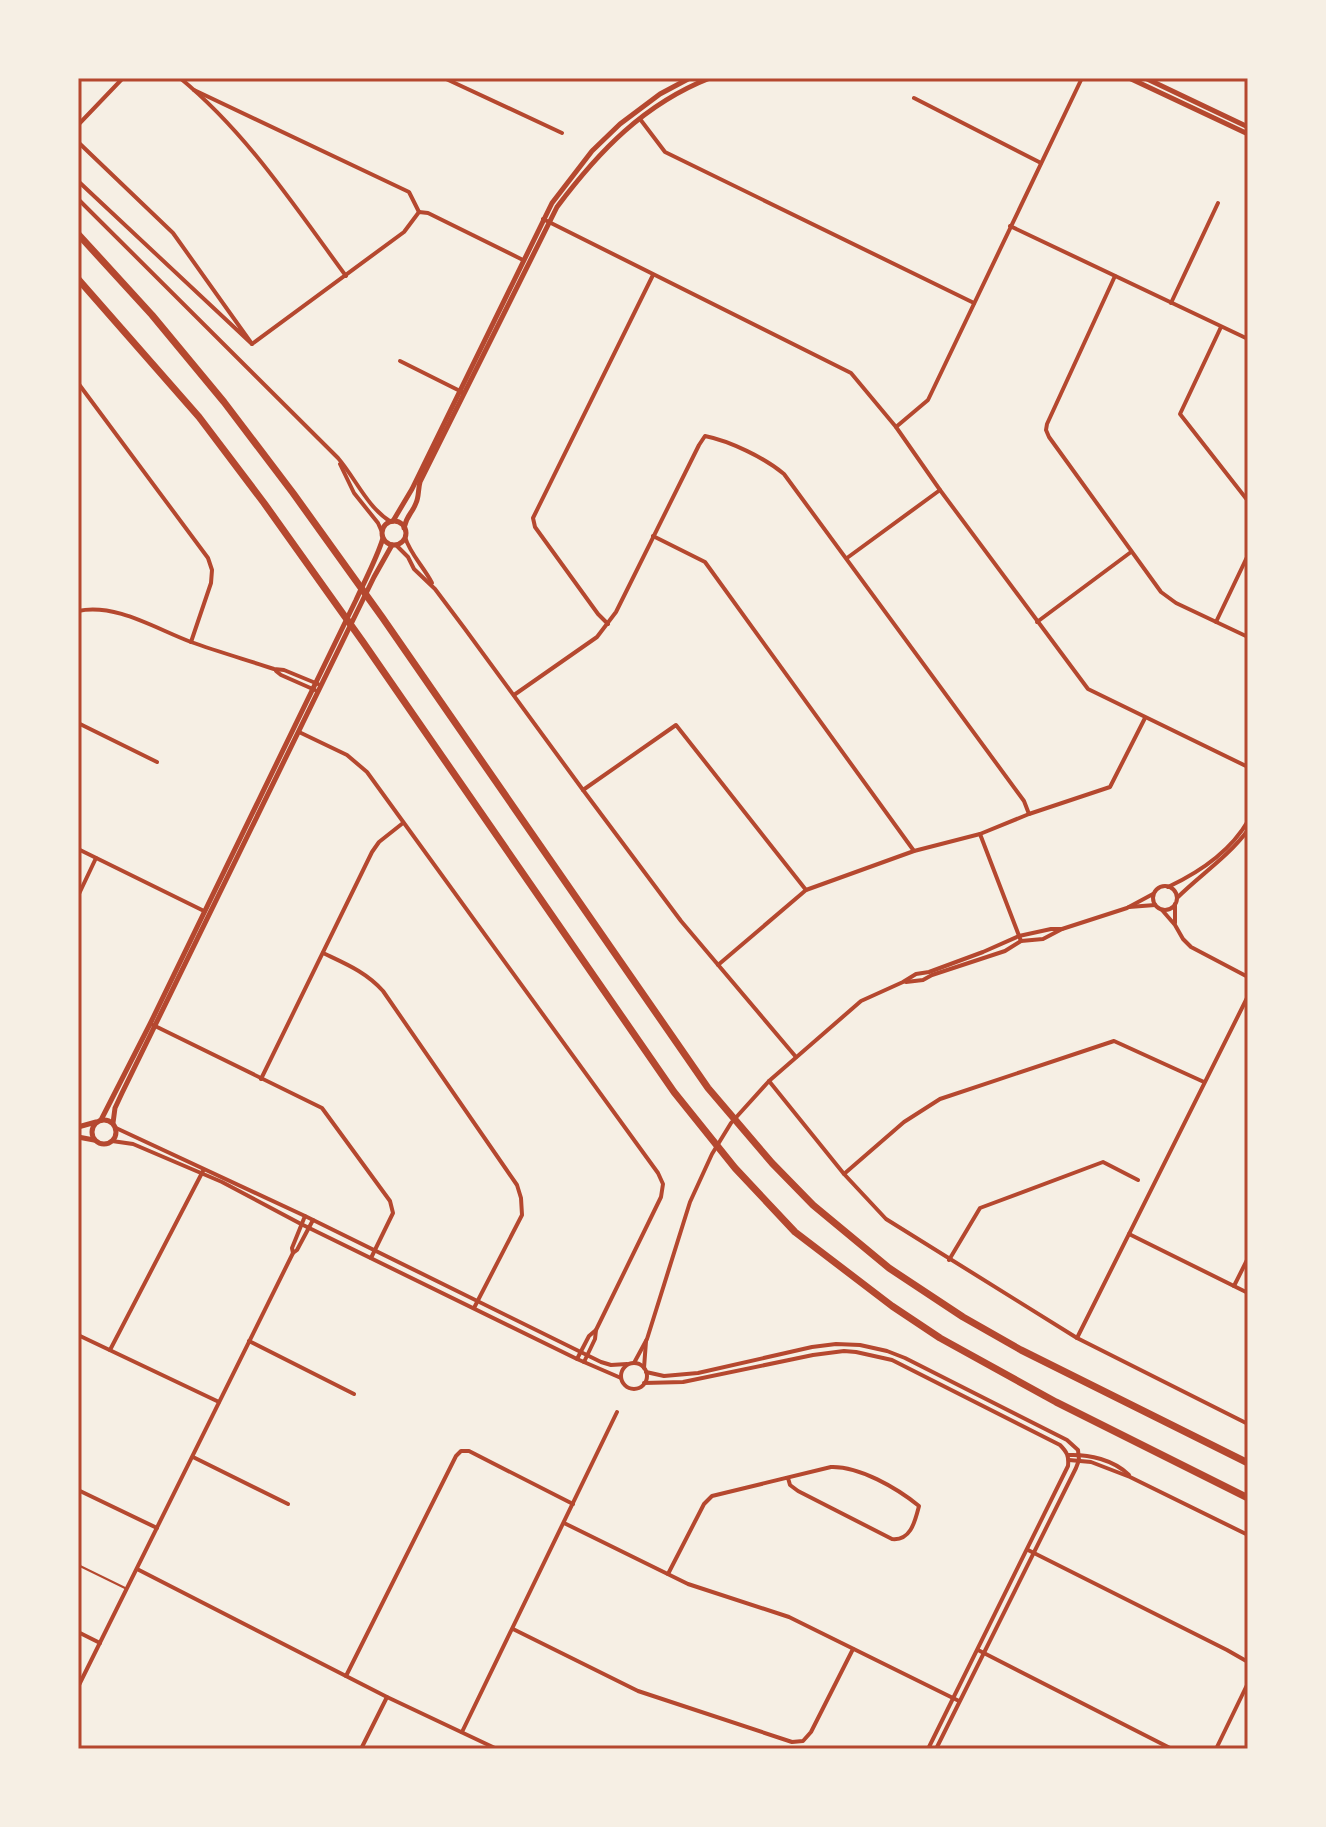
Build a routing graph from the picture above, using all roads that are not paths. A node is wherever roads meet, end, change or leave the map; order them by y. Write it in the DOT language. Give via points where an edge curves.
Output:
graph roads {
  1 [pos="123,78"];
  2 [pos="180,78"];
  3 [pos="690,78"];
  4 [pos="710,78"];
  5 [pos="1082,78"];
  6 [pos="1129,78"];
  7 [pos="447,79"];
  8 [pos="1145,80"];
  9 [pos="194,90"];
  10 [pos="914,98"];
  11 [pos="635,111"];
  12 [pos="640,118"];
  13 [pos="78,125"];
  14 [pos="1248,127"];
  15 [pos="562,133"];
  16 [pos="1248,134"];
  17 [pos="78,142"];
  18 [pos="1041,163"];
  19 [pos="78,181"];
  20 [pos="78,199"];
  21 [pos="1218,203"];
  22 [pos="419,212"];
  23 [pos="546,221"];
  24 [pos="1010,226"];
  25 [pos="78,234"];
  26 [pos="523,260"];
  27 [pos="653,275"];
  28 [pos="346,276"];
  29 [pos="1115,276"];
  30 [pos="78,279"];
  31 [pos="974,303"];
  32 [pos="1171,303"];
  33 [pos="1221,327"];
  34 [pos="1248,339"];
  35 [pos="252,344"];
  36 [pos="400,361"];
  37 [pos="78,383"];
  38 [pos="462,392"];
  39 [pos="896,427"];
  40 [pos="338,458"];
  41 [pos="940,490"];
  42 [pos="1248,501"];
  43 [pos="392,522"];
  44 [pos="404,528"];
  45 [pos="382,535"];
  46 [pos="653,536"];
  47 [pos="405,537"];
  48 [pos="394,545"];
  49 [pos="1131,552"];
  50 [pos="1248,555"];
  51 [pos="847,558"];
  52 [pos="435,589"];
  53 [pos="78,611"];
  54 [pos="1037,622"];
  55 [pos="1216,622"];
  56 [pos="608,624"];
  57 [pos="1248,637"];
  58 [pos="191,642"];
  59 [pos="316,687"];
  60 [pos="514,695"];
  61 [pos="1145,718"];
  62 [pos="78,723"];
  63 [pos="296,730"];
  64 [pos="157,762"];
  65 [pos="1248,767"];
  66 [pos="583,790"];
  67 [pos="1029,814"];
  68 [pos="1248,821"];
  69 [pos="403,823"];
  70 [pos="1248,830"];
  71 [pos="980,834"];
  72 [pos="78,849"];
  73 [pos="914,851"];
  74 [pos="96,858"];
  75 [pos="1168,887"];
  76 [pos="806,890"];
  77 [pos="1153,894"];
  78 [pos="78,896"];
  79 [pos="1177,898"];
  80 [pos="1175,904"];
  81 [pos="1155,905"];
  82 [pos="1127,908"];
  83 [pos="1162,910"];
  84 [pos="207,912"];
  85 [pos="1175,925"];
  86 [pos="1020,938"];
  87 [pos="323,953"];
  88 [pos="718,965"];
  89 [pos="1248,977"];
  90 [pos="1248,996"];
  91 [pos="153,1025"];
  92 [pos="796,1057"];
  93 [pos="261,1079"];
  94 [pos="769,1081"];
  95 [pos="1204,1082"];
  96 [pos="99,1121"];
  97 [pos="114,1126"];
  98 [pos="78,1127"];
  99 [pos="78,1137"];
  100 [pos="95,1140"];
  101 [pos="112,1141"];
  102 [pos="203,1170"];
  103 [pos="844,1174"];
  104 [pos="1138,1180"];
  105 [pos="305,1216"];
  106 [pos="313,1220"];
  107 [pos="301,1224"];
  108 [pos="309,1227"];
  109 [pos="1129,1234"];
  110 [pos="374,1251"];
  111 [pos="293,1253"];
  112 [pos="371,1258"];
  113 [pos="1248,1258"];
  114 [pos="949,1260"];
  115 [pos="1234,1286"];
  116 [pos="1248,1293"];
  117 [pos="478,1301"];
  118 [pos="474,1308"];
  119 [pos="596,1330"];
  120 [pos="78,1335"];
  121 [pos="1077,1338"];
  122 [pos="647,1339"];
  123 [pos="249,1341"];
  124 [pos="110,1350"];
  125 [pos="581,1351"];
  126 [pos="588,1355"];
  127 [pos="577,1359"];
  128 [pos="584,1362"];
  129 [pos="634,1363"];
  130 [pos="627,1364"];
  131 [pos="645,1370"];
  132 [pos="621,1378"];
  133 [pos="644,1383"];
  134 [pos="354,1394"];
  135 [pos="219,1402"];
  136 [pos="617,1412"];
  137 [pos="1248,1424"];
  138 [pos="193,1457"];
  139 [pos="1079,1457"];
  140 [pos="1068,1458"];
  141 [pos="1248,1463"];
  142 [pos="788,1478"];
  143 [pos="78,1490"];
  144 [pos="1248,1498"];
  145 [pos="288,1504"];
  146 [pos="573,1504"];
  147 [pos="564,1523"];
  148 [pos="157,1528"];
  149 [pos="1248,1535"];
  150 [pos="1030,1552"];
  151 [pos="78,1565"];
  152 [pos="137,1569"];
  153 [pos="668,1574"];
  154 [pos="126,1589"];
  155 [pos="513,1629"];
  156 [pos="78,1632"];
  157 [pos="100,1643"];
  158 [pos="853,1649"];
  159 [pos="978,1650"];
  160 [pos="984,1653"];
  161 [pos="1248,1662"];
  162 [pos="346,1676"];
  163 [pos="1248,1683"];
  164 [pos="78,1687"];
  165 [pos="387,1697"];
  166 [pos="953,1698"];
  167 [pos="959,1701"];
  168 [pos="462,1732"];
  169 [pos="493,1748"];
  170 [pos="361,1749"];
  171 [pos="928,1749"];
  172 [pos="936,1749"];
  173 [pos="1172,1749"];
  174 [pos="1216,1749"];
  1 -- 13 [label="street"];
  2 -- 9 [label="street"];
  3 -- 11 [label="main road"];
  4 -- 12 [label="main road"];
  5 -- 18 [label="street"];
  6 -- 8 [label="main road"];
  7 -- 15 [label="street"];
  8 -- 14 [label="main road"];
  8 -- 16 [label="main road"];
  9 -- 22 [label="street" via="409,192"];
  9 -- 28 [label="street" via="251,148"];
  10 -- 18 [label="street"];
  11 -- 12 [label="street"];
  11 -- 23 [label="main road" via="592,151 558,194"];
  12 -- 23 [label="main road" via="587,168"];
  12 -- 31 [label="street" via="665,152"];
  17 -- 35 [label="street" via="173,233"];
  18 -- 24 [label="street"];
  19 -- 35 [label="street"];
  20 -- 40 [label="street"];
  21 -- 32 [label="street"];
  22 -- 26 [label="street"];
  22 -- 28 [label="street" via="404,232"];
  23 -- 26 [label="main road"];
  23 -- 27 [label="street"];
  23 -- 38 [label="main road"];
  24 -- 29 [label="street"];
  24 -- 31 [label="street"];
  25 -- 141 [label="highway" via="152,315 293,493 708,1088 792,1184 889,1268 963,1317"];
  26 -- 38 [label="main road"];
  27 -- 39 [label="street" via="851,373"];
  27 -- 56 [label="street" via="533,518"];
  28 -- 35 [label="street"];
  29 -- 32 [label="street"];
  29 -- 49 [label="street" via="1046,430"];
  30 -- 144 [label="highway" via="199,417 363,642 674,1092 795,1232 951,1345"];
  31 -- 39 [label="street" via="928,400"];
  32 -- 33 [label="street"];
  33 -- 34 [label="street"];
  33 -- 42 [label="street" via="1180,414"];
  36 -- 38 [label="street"];
  37 -- 58 [label="street" via="208,558 211,583"];
  38 -- 43 [label="main road"];
  38 -- 44 [label="main road"];
  39 -- 41 [label="street"];
  40 -- 43 [label="street" via="362,493"];
  40 -- 45 [label="street"];
  41 -- 51 [label="street"];
  41 -- 54 [label="street"];
  43 -- 44 [label="main road"];
  43 -- 45 [label="main road"];
  44 -- 47 [label="main road"];
  45 -- 48 [label="main road"];
  45 -- 59 [label="main road"];
  46 -- 51 [label="street" via="705,436 784,474"];
  46 -- 56 [label="street"];
  46 -- 73 [label="street" via="705,562"];
  47 -- 48 [label="main road"];
  47 -- 52 [label="street"];
  48 -- 52 [label="street"];
  48 -- 59 [label="main road"];
  49 -- 54 [label="street"];
  49 -- 55 [label="street" via="1168,598"];
  50 -- 55 [label="street"];
  51 -- 67 [label="street"];
  52 -- 60 [label="street"];
  53 -- 58 [label="street" via="105,610"];
  54 -- 61 [label="street" via="1088,689"];
  55 -- 57 [label="street"];
  56 -- 60 [label="street"];
  58 -- 59 [label="street"];
  59 -- 63 [label="main road"];
  60 -- 66 [label="street"];
  61 -- 65 [label="street"];
  61 -- 67 [label="street" via="1110,787"];
  62 -- 64 [label="street"];
  63 -- 69 [label="street" via="362,766"];
  63 -- 84 [label="main road"];
  66 -- 76 [label="street" via="676,725"];
  66 -- 88 [label="street"];
  67 -- 71 [label="street"];
  68 -- 75 [label="street" via="1219,856"];
  69 -- 87 [label="street" via="372,852"];
  69 -- 119 [label="street" via="663,1184"];
  70 -- 79 [label="street"];
  71 -- 73 [label="street"];
  71 -- 86 [label="street"];
  72 -- 74 [label="street"];
  73 -- 76 [label="street"];
  74 -- 78 [label="street"];
  74 -- 84 [label="street"];
  75 -- 77 [label="street"];
  75 -- 79 [label="street"];
  76 -- 88 [label="street"];
  77 -- 81 [label="street"];
  77 -- 82 [label="street"];
  79 -- 80 [label="street"];
  80 -- 83 [label="street"];
  80 -- 85 [label="street"];
  81 -- 82 [label="street"];
  81 -- 83 [label="street"];
  82 -- 86 [label="street"];
  83 -- 85 [label="street"];
  84 -- 91 [label="main road"];
  85 -- 89 [label="street" via="1191,947"];
  86 -- 92 [label="street" via="956,965 920,973 861,1001"];
  87 -- 93 [label="street"];
  87 -- 117 [label="street" via="362,971 383,991 517,1185 522,1215"];
  88 -- 92 [label="street"];
  90 -- 95 [label="street"];
  91 -- 93 [label="street"];
  91 -- 96 [label="main road"];
  91 -- 97 [label="main road" via="115,1108"];
  92 -- 94 [label="street"];
  93 -- 110 [label="street" via="322,1108 390,1201 393,1213"];
  94 -- 103 [label="street"];
  94 -- 122 [label="street" via="722,1135 702,1174"];
  95 -- 103 [label="street" via="1114,1041 940,1099 904,1122"];
  95 -- 109 [label="street"];
  96 -- 97 [label="main road"];
  96 -- 98 [label="main road"];
  96 -- 100 [label="main road" via="92,1130"];
  97 -- 101 [label="main road"];
  97 -- 102 [label="street"];
  99 -- 100 [label="main road"];
  100 -- 101 [label="main road"];
  101 -- 102 [label="street"];
  102 -- 105 [label="street"];
  102 -- 107 [label="street"];
  102 -- 124 [label="street"];
  103 -- 114 [label="street" via="886,1219"];
  104 -- 114 [label="street" via="1103,1162 980,1208"];
  105 -- 106 [label="street"];
  105 -- 107 [label="street"];
  106 -- 108 [label="street"];
  106 -- 110 [label="street"];
  107 -- 108 [label="street"];
  107 -- 111 [label="street"];
  108 -- 111 [label="street"];
  108 -- 112 [label="street"];
  109 -- 115 [label="street"];
  109 -- 121 [label="street"];
  110 -- 112 [label="street"];
  110 -- 117 [label="street"];
  111 -- 123 [label="street"];
  112 -- 118 [label="street"];
  113 -- 115 [label="street"];
  114 -- 121 [label="street"];
  115 -- 116 [label="street"];
  117 -- 118 [label="street"];
  117 -- 125 [label="street"];
  118 -- 127 [label="street"];
  119 -- 125 [label="street"];
  119 -- 126 [label="street"];
  120 -- 124 [label="street"];
  121 -- 137 [label="street"];
  122 -- 129 [label="street"];
  122 -- 131 [label="street"];
  123 -- 134 [label="street"];
  123 -- 135 [label="street"];
  124 -- 135 [label="street"];
  125 -- 126 [label="street"];
  125 -- 127 [label="street"];
  126 -- 128 [label="street"];
  126 -- 130 [label="street" via="611,1365"];
  127 -- 128 [label="street"];
  128 -- 132 [label="street"];
  129 -- 130 [label="street"];
  129 -- 131 [label="street"];
  130 -- 132 [label="street"];
  131 -- 133 [label="street"];
  131 -- 139 [label="street" via="664,1376 698,1373 812,1347 860,1345 905,1358 1074,1446"];
  132 -- 133 [label="street" via="630,1388"];
  133 -- 140 [label="street" via="683,1382 834,1351 856,1352 892,1360 1060,1445"];
  135 -- 138 [label="street"];
  136 -- 146 [label="street"];
  138 -- 145 [label="street"];
  138 -- 148 [label="street"];
  139 -- 140 [label="street"];
  139 -- 149 [label="street" via="1088,1455 1124,1470"];
  139 -- 150 [label="street"];
  140 -- 150 [label="street"];
  142 -- 142 [label="street" via="798,1491 892,1539 907,1536 915,1522 919,1506 854,1470 831,1467"];
  142 -- 153 [label="street" via="712,1496"];
  143 -- 148 [label="street"];
  146 -- 147 [label="street"];
  146 -- 162 [label="street" via="461,1451"];
  147 -- 153 [label="street"];
  147 -- 155 [label="street"];
  148 -- 152 [label="street"];
  150 -- 159 [label="street"];
  150 -- 160 [label="street"];
  150 -- 161 [label="street"];
  151 -- 154 [label="lane"];
  152 -- 154 [label="street"];
  152 -- 162 [label="street"];
  153 -- 158 [label="street" via="789,1617"];
  154 -- 157 [label="street"];
  155 -- 158 [label="street" via="638,1691 792,1742 803,1741 811,1732"];
  155 -- 168 [label="street"];
  156 -- 157 [label="street"];
  157 -- 164 [label="street"];
  158 -- 166 [label="street"];
  159 -- 160 [label="street"];
  159 -- 166 [label="street"];
  160 -- 167 [label="street"];
  160 -- 173 [label="street"];
  162 -- 165 [label="street"];
  163 -- 174 [label="street"];
  165 -- 168 [label="street"];
  165 -- 170 [label="street"];
  166 -- 167 [label="street"];
  166 -- 171 [label="street"];
  167 -- 172 [label="street"];
  168 -- 169 [label="street"];
}
